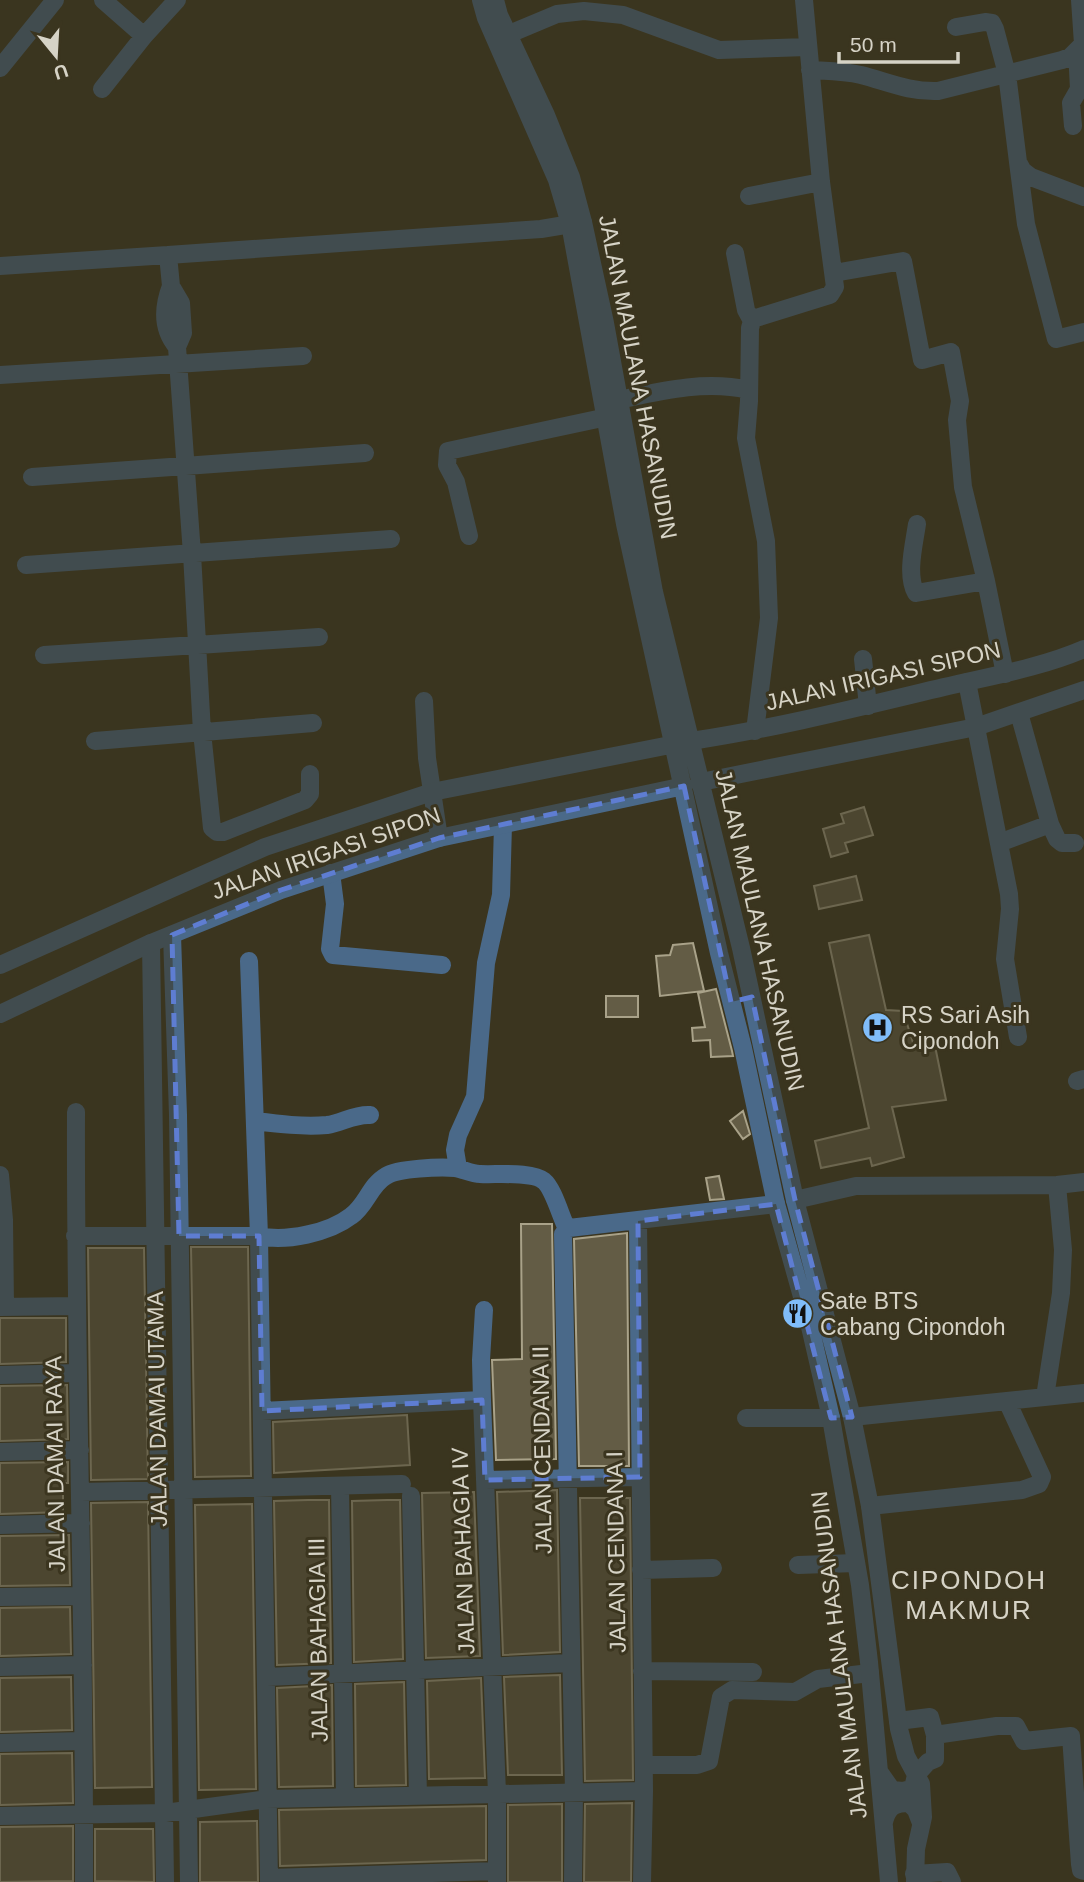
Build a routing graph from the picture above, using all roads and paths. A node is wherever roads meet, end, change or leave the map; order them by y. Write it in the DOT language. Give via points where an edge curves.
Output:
graph roads {
  1 [pos="55,0"];
  2 [pos="103,0"];
  3 [pos="177,0"];
  4 [pos="481,0"];
  5 [pos="495,0"];
  6 [pos="804,0"];
  7 [pos="1080,0"];
  8 [pos="625,8"];
  9 [pos="956,27"];
  10 [pos="508,34"];
  11 [pos="144,36"];
  12 [pos="1081,46"];
  13 [pos="807,47"];
  14 [pos="0,68"];
  15 [pos="810,70"];
  16 [pos="1007,74"];
  17 [pos="102,89"];
  18 [pos="1073,126"];
  19 [pos="1018,162"];
  20 [pos="821,182"];
  21 [pos="749,196"];
  22 [pos="1084,197"];
  23 [pos="571,224"];
  24 [pos="735,253"];
  25 [pos="168,255"];
  26 [pos="0,266"];
  27 [pos="834,273"];
  28 [pos="752,321"];
  29 [pos="1084,332"];
  30 [pos="303,355"];
  31 [pos="177,356"];
  32 [pos="0,375"];
  33 [pos="748,390"];
  34 [pos="624,399"];
  35 [pos="607,417"];
  36 [pos="365,453"];
  37 [pos="186,466"];
  38 [pos="32,477"];
  39 [pos="917,524"];
  40 [pos="469,536"];
  41 [pos="391,539"];
  42 [pos="192,554"];
  43 [pos="26,565"];
  44 [pos="986,581"];
  45 [pos="319,637"];
  46 [pos="198,645"];
  47 [pos="1084,649"];
  48 [pos="44,655"];
  49 [pos="863,659"];
  50 [pos="1005,674"];
  51 [pos="968,685"];
  52 [pos="1084,690"];
  53 [pos="424,701"];
  54 [pos="868,706"];
  55 [pos="1019,713"];
  56 [pos="313,723"];
  57 [pos="976,725"];
  58 [pos="202,732"];
  59 [pos="747,733"];
  60 [pos="95,741"];
  61 [pos="687,746"];
  62 [pos="310,774"];
  63 [pos="697,781"];
  64 [pos="433,795"];
  65 [pos="1051,824"];
  66 [pos="503,825"];
  67 [pos="439,836"];
  68 [pos="999,843"];
  69 [pos="1075,843"];
  70 [pos="331,873"];
  71 [pos="172,935"];
  72 [pos="151,943"];
  73 [pos="249,961"];
  74 [pos="0,965"];
  75 [pos="442,965"];
  76 [pos="752,997"];
  77 [pos="732,1002"];
  78 [pos="0,1014"];
  79 [pos="1018,1037"];
  80 [pos="76,1112"];
  81 [pos="370,1115"];
  82 [pos="255,1121"];
  83 [pos="458,1168"];
  84 [pos="0,1175"];
  85 [pos="1084,1182"];
  86 [pos="1057,1185"];
  87 [pos="805,1198"];
  88 [pos="776,1204"];
  89 [pos="638,1222"];
  90 [pos="567,1229"];
  91 [pos="75,1236"];
  92 [pos="156,1236"];
  93 [pos="179,1236"];
  94 [pos="259,1236"];
  95 [pos="77,1306"];
  96 [pos="3,1307"];
  97 [pos="484,1310"];
  98 [pos="78,1373"];
  99 [pos="0,1375"];
  100 [pos="1084,1393"];
  101 [pos="1045,1397"];
  102 [pos="482,1400"];
  103 [pos="1007,1401"];
  104 [pos="262,1411"];
  105 [pos="852,1417"];
  106 [pos="746,1418"];
  107 [pos="831,1418"];
  108 [pos="80,1450"];
  109 [pos="0,1452"];
  110 [pos="640,1477"];
  111 [pos="568,1479"];
  112 [pos="485,1480"];
  113 [pos="340,1486"];
  114 [pos="264,1488"];
  115 [pos="182,1491"];
  116 [pos="81,1492"];
  117 [pos="160,1492"];
  118 [pos="870,1506"];
  119 [pos="81,1523"];
  120 [pos="0,1525"];
  121 [pos="856,1563"];
  122 [pos="797,1565"];
  123 [pos="713,1568"];
  124 [pos="641,1570"];
  125 [pos="81,1596"];
  126 [pos="0,1598"];
  127 [pos="570,1663"];
  128 [pos="83,1665"];
  129 [pos="0,1667"];
  130 [pos="492,1667"];
  131 [pos="414,1671"];
  132 [pos="642,1671"];
  133 [pos="753,1672"];
  134 [pos="870,1673"];
  135 [pos="342,1674"];
  136 [pos="267,1677"];
  137 [pos="898,1721"];
  138 [pos="935,1735"];
  139 [pos="83,1741"];
  140 [pos="0,1743"];
  141 [pos="644,1765"];
  142 [pos="880,1773"];
  143 [pos="916,1775"];
  144 [pos="644,1791"];
  145 [pos="574,1792"];
  146 [pos="497,1795"];
  147 [pos="345,1796"];
  148 [pos="418,1796"];
  149 [pos="267,1799"];
  150 [pos="189,1810"];
  151 [pos="165,1813"];
  152 [pos="84,1815"];
  153 [pos="0,1816"];
  154 [pos="884,1822"];
  155 [pos="922,1827"];
  156 [pos="1082,1874"];
  157 [pos="497,1876"];
  158 [pos="915,1878"];
  159 [pos="269,1880"];
  160 [pos="84,1882"];
  161 [pos="165,1882"];
  162 [pos="189,1882"];
  163 [pos="573,1882"];
  164 [pos="642,1882"];
  165 [pos="889,1882"];
  166 [pos="952,1882"];
  1 -- 14 [label="street"];
  2 -- 11 [label="street"];
  3 -- 11 [label="street"];
  4 -- 10 [label="street, JALAN MAULANA HASANUDIN" via="486,18"];
  5 -- 10 [label="street, JALAN MAULANA HASANUDIN"];
  6 -- 13 [label="street"];
  7 -- 12 [label="street"];
  8 -- 10 [label="street" via="569,12"];
  8 -- 13 [label="street" via="719,50"];
  9 -- 16 [label="street" via="992,23"];
  10 -- 23 [label="street, JALAN MAULANA HASANUDIN" via="571,177"];
  11 -- 17 [label="street"];
  12 -- 16 [label="street" via="1062,60"];
  12 -- 18 [label="street" via="1079,89 1071,103"];
  13 -- 15 [label="street"];
  15 -- 16 [label="street" via="859,74 923,92"];
  15 -- 20 [label="street"];
  16 -- 19 [label="street"];
  19 -- 22 [label="street" via="1031,177"];
  19 -- 29 [label="street" via="1026,224 1056,339"];
  20 -- 21 [label="street"];
  20 -- 27 [label="street"];
  23 -- 25 [label="street"];
  23 -- 34 [label="street, JALAN MAULANA HASANUDIN" via="605,323"];
  23 -- 35 [label="street, JALAN MAULANA HASANUDIN"];
  24 -- 28 [label="street"];
  25 -- 26 [label="street"];
  25 -- 31 [label="street" via="171,286 181,303 183,333"];
  27 -- 28 [label="street" via="835,289 830,295"];
  27 -- 44 [label="street" via="902,261 922,360 951,352 960,401 957,420 963,487"];
  28 -- 33 [label="street"];
  30 -- 31 [label="street"];
  31 -- 32 [label="street"];
  31 -- 37 [label="street"];
  33 -- 34 [label="street" via="715,385"];
  33 -- 59 [label="street" via="746,438 766,541 769,610"];
  34 -- 61 [label="street, JALAN MAULANA HASANUDIN" via="654,592"];
  35 -- 40 [label="street" via="447,452"];
  35 -- 61 [label="street, JALAN MAULANA HASANUDIN" via="625,524"];
  36 -- 37 [label="street"];
  37 -- 38 [label="street"];
  37 -- 42 [label="street"];
  39 -- 44 [label="street" via="912,570 916,593"];
  41 -- 42 [label="street"];
  42 -- 43 [label="street"];
  42 -- 46 [label="street"];
  44 -- 50 [label="street"];
  45 -- 46 [label="street"];
  46 -- 48 [label="street"];
  46 -- 58 [label="street"];
  47 -- 50 [label="street, JALAN IRIGASI SIPON"];
  49 -- 54 [label="street"];
  50 -- 51 [label="street, JALAN IRIGASI SIPON"];
  51 -- 54 [label="street, JALAN IRIGASI SIPON"];
  51 -- 57 [label="street"];
  52 -- 55 [label="street, JALAN IRIGASI SIPON"];
  53 -- 64 [label="street"];
  54 -- 59 [label="street, JALAN IRIGASI SIPON"];
  55 -- 57 [label="street, JALAN IRIGASI SIPON"];
  55 -- 65 [label="street"];
  56 -- 58 [label="street"];
  57 -- 63 [label="street, JALAN IRIGASI SIPON"];
  57 -- 68 [label="street"];
  58 -- 60 [label="street"];
  58 -- 62 [label="street" via="211,825 219,833 305,800 310,794"];
  59 -- 61 [label="street, JALAN IRIGASI SIPON"];
  61 -- 63 [label="street, JALAN MAULANA HASANUDIN"];
  61 -- 64 [label="street, JALAN IRIGASI SIPON"];
  63 -- 66 [label="street, JALAN IRIGASI SIPON"];
  63 -- 76 [label="street, JALAN MAULANA HASANUDIN"];
  63 -- 77 [label="street, JALAN MAULANA HASANUDIN"];
  64 -- 67 [label="street"];
  64 -- 74 [label="street, JALAN IRIGASI SIPON" via="265,847"];
  65 -- 68 [label="street"];
  65 -- 69 [label="street" via="1062,843"];
  66 -- 67 [label="street, JALAN IRIGASI SIPON"];
  66 -- 83 [label="street" via="501,895 486,963 475,1097 458,1135"];
  67 -- 70 [label="street, JALAN IRIGASI SIPON"];
  68 -- 79 [label="street" via="1010,909 1005,959"];
  70 -- 71 [label="street, JALAN IRIGASI SIPON"];
  70 -- 75 [label="street" via="333,955"];
  71 -- 72 [label="street, JALAN IRIGASI SIPON"];
  71 -- 93 [label="street, JALAN DAMAI UTAMA"];
  72 -- 78 [label="street, JALAN IRIGASI SIPON"];
  72 -- 92 [label="street, JALAN DAMAI UTAMA"];
  73 -- 82 [label="street"];
  76 -- 77 [label="street"];
  76 -- 87 [label="street, JALAN MAULANA HASANUDIN"];
  77 -- 88 [label="street, JALAN MAULANA HASANUDIN"];
  80 -- 91 [label="street, JALAN DAMAI RAYA"];
  81 -- 82 [label="street" via="330,1125"];
  82 -- 94 [label="street"];
  83 -- 90 [label="street" via="542,1179"];
  83 -- 94 [label="street" via="388,1174 352,1216 302,1236 276,1240"];
  84 -- 96 [label="street"];
  85 -- 86 [label="street"];
  86 -- 87 [label="street" via="856,1185"];
  86 -- 101 [label="street" via="1063,1250 1061,1293"];
  87 -- 88 [label="street"];
  87 -- 105 [label="street, JALAN MAULANA HASANUDIN"];
  88 -- 89 [label="street"];
  88 -- 107 [label="street, JALAN MAULANA HASANUDIN"];
  89 -- 90 [label="street"];
  89 -- 110 [label="street, JALAN CENDANA I"];
  90 -- 111 [label="street, JALAN CENDANA II" via="562,1241"];
  91 -- 92 [label="street"];
  91 -- 95 [label="street, JALAN DAMAI RAYA"];
  92 -- 93 [label="street"];
  92 -- 117 [label="street, JALAN DAMAI UTAMA"];
  93 -- 94 [label="street"];
  93 -- 115 [label="street, JALAN DAMAI UTAMA"];
  94 -- 104 [label="street"];
  95 -- 96 [label="street"];
  95 -- 98 [label="street, JALAN DAMAI RAYA"];
  97 -- 102 [label="street, JALAN BAHAGIA IV"];
  98 -- 99 [label="street"];
  98 -- 108 [label="street, JALAN DAMAI RAYA"];
  100 -- 101 [label="street"];
  101 -- 103 [label="street"];
  102 -- 104 [label="street"];
  102 -- 112 [label="street, JALAN BAHAGIA IV"];
  103 -- 105 [label="street"];
  103 -- 118 [label="street" via="1042,1477 1039,1484 1022,1490"];
  104 -- 114 [label="street"];
  105 -- 107 [label="street"];
  105 -- 118 [label="street, JALAN MAULANA HASANUDIN"];
  106 -- 107 [label="street"];
  107 -- 121 [label="street, JALAN MAULANA HASANUDIN"];
  108 -- 109 [label="street"];
  108 -- 116 [label="street, JALAN DAMAI RAYA"];
  110 -- 111 [label="street"];
  110 -- 124 [label="street, JALAN CENDANA I"];
  111 -- 112 [label="street"];
  111 -- 127 [label="street, JALAN CENDANA II"];
  112 -- 130 [label="street, JALAN BAHAGIA IV"];
  113 -- 114 [label="street"];
  113 -- 131 [label="street" via="406,1490"];
  113 -- 135 [label="street, JALAN BAHAGIA III"];
  114 -- 115 [label="street"];
  114 -- 136 [label="street"];
  115 -- 117 [label="street"];
  115 -- 150 [label="street, JALAN DAMAI UTAMA"];
  116 -- 117 [label="street"];
  116 -- 119 [label="street, JALAN DAMAI RAYA"];
  117 -- 151 [label="street, JALAN DAMAI UTAMA"];
  118 -- 137 [label="street, JALAN MAULANA HASANUDIN"];
  119 -- 120 [label="street"];
  119 -- 125 [label="street, JALAN DAMAI RAYA"];
  121 -- 122 [label="street"];
  121 -- 134 [label="street, JALAN MAULANA HASANUDIN"];
  123 -- 124 [label="street"];
  124 -- 132 [label="street, JALAN CENDANA I"];
  125 -- 126 [label="street"];
  125 -- 128 [label="street, JALAN DAMAI RAYA"];
  127 -- 130 [label="street"];
  127 -- 145 [label="street, JALAN CENDANA II"];
  128 -- 129 [label="street"];
  128 -- 139 [label="street, JALAN DAMAI RAYA"];
  130 -- 131 [label="street"];
  130 -- 146 [label="street, JALAN BAHAGIA IV"];
  131 -- 135 [label="street"];
  131 -- 148 [label="street"];
  132 -- 133 [label="street"];
  132 -- 141 [label="street, JALAN CENDANA I"];
  134 -- 141 [label="street" via="829,1676 795,1692 724,1693 709,1761"];
  134 -- 142 [label="street, JALAN MAULANA HASANUDIN"];
  135 -- 136 [label="street"];
  135 -- 147 [label="street, JALAN BAHAGIA III"];
  136 -- 149 [label="street"];
  137 -- 138 [label="street" via="930,1717"];
  137 -- 143 [label="street, JALAN MAULANA HASANUDIN"];
  138 -- 143 [label="street" via="935,1759"];
  138 -- 156 [label="street" via="1016,1726 1024,1741 1071,1736"];
  139 -- 140 [label="street"];
  139 -- 152 [label="street, JALAN DAMAI RAYA"];
  141 -- 144 [label="street, JALAN CENDANA I"];
  142 -- 143 [label="street" via="892,1790 902,1791 913,1787"];
  142 -- 154 [label="street, JALAN MAULANA HASANUDIN"];
  143 -- 155 [label="street, JALAN MAULANA HASANUDIN" via="921,1784"];
  144 -- 145 [label="street"];
  144 -- 164 [label="street, JALAN CENDANA I"];
  145 -- 146 [label="street"];
  145 -- 163 [label="street, JALAN CENDANA II"];
  146 -- 148 [label="street"];
  146 -- 157 [label="street, JALAN BAHAGIA IV"];
  147 -- 148 [label="street"];
  147 -- 149 [label="street"];
  149 -- 150 [label="street"];
  149 -- 159 [label="street"];
  150 -- 151 [label="street"];
  150 -- 162 [label="street, JALAN DAMAI UTAMA"];
  151 -- 152 [label="street"];
  151 -- 161 [label="street, JALAN DAMAI UTAMA"];
  152 -- 153 [label="street"];
  152 -- 160 [label="street, JALAN DAMAI RAYA"];
  154 -- 155 [label="street" via="887,1811 897,1803 909,1803"];
  154 -- 165 [label="street, JALAN MAULANA HASANUDIN"];
  155 -- 158 [label="street, JALAN MAULANA HASANUDIN"];
  157 -- 159 [label="street"];
  158 -- 166 [label="street" via="947,1872"];
}
